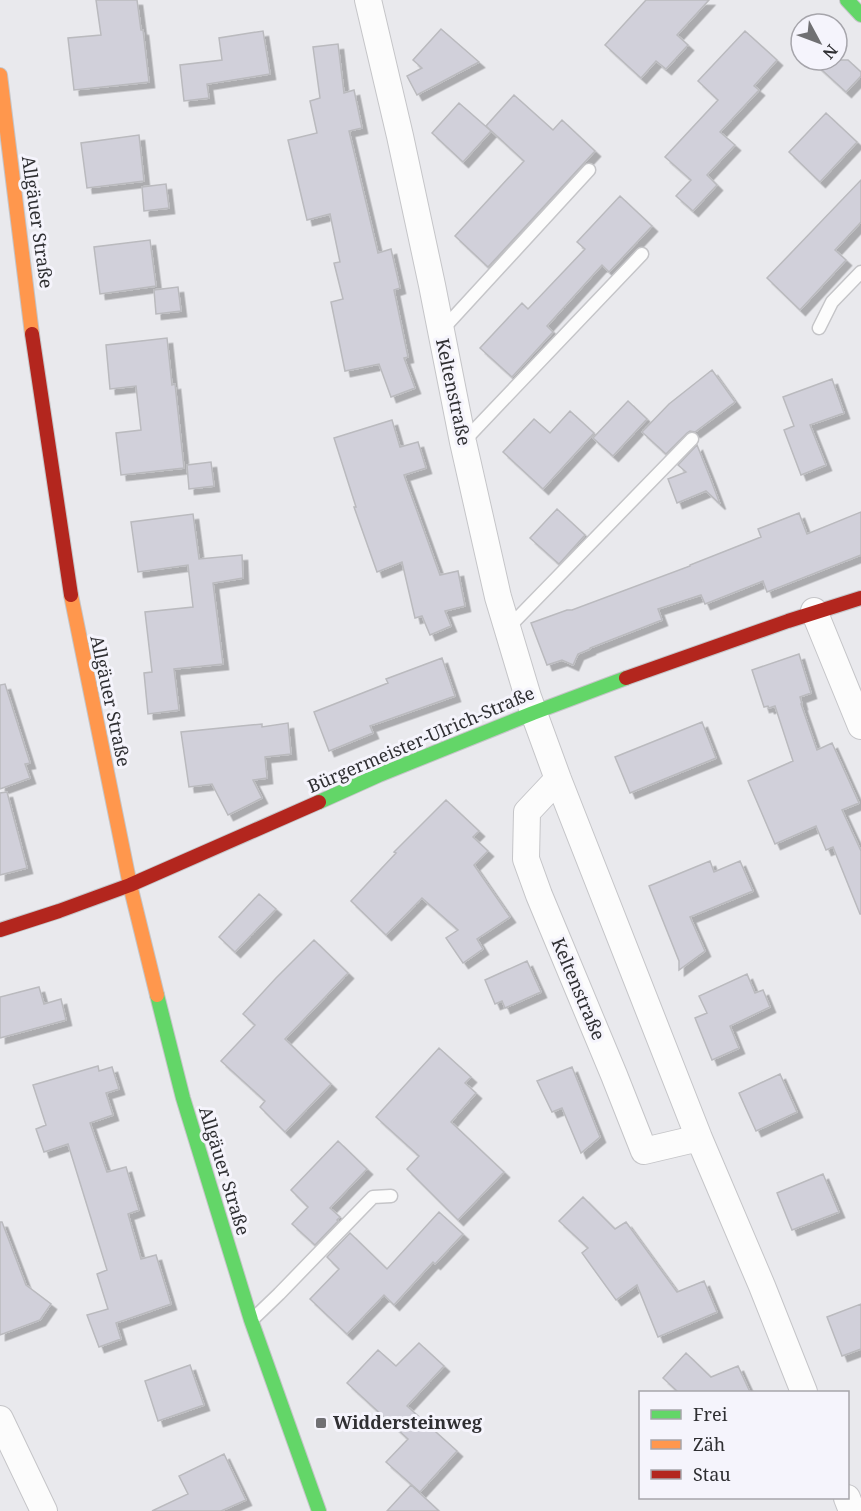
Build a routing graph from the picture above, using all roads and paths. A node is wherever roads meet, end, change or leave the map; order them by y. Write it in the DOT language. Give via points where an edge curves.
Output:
graph roads {
  1 [pos="368,0"];
  2 [pos="847,0"];
  3 [pos="861,15"];
  4 [pos="0,75"];
  5 [pos="589,170"];
  6 [pos="642,254"];
  7 [pos="861,272"];
  8 [pos="819,328"];
  9 [pos="441,331"];
  10 [pos="693,439"];
  11 [pos="463,442"];
  12 [pos="861,598"];
  13 [pos="814,612"];
  14 [pos="507,629"];
  15 [pos="533,713"];
  16 [pos="861,726"];
  17 [pos="558,779"];
  18 [pos="130,885"];
  19 [pos="0,930"];
  20 [pos="699,1138"];
  21 [pos="392,1196"];
  22 [pos="251,1320"];
  23 [pos="804,1391"];
  24 [pos="0,1419"];
  25 [pos="317,1510"];
  26 [pos="44,1511"];
  1 -- 9 [label="street, Keltenstraße"];
  2 -- 3 [label="main road"];
  4 -- 18 [label="main road, Allgäuer Straße" via="34,348 76,629"];
  5 -- 9 [label="lane"];
  6 -- 11 [label="lane"];
  7 -- 8 [label="lane" via="832,302"];
  9 -- 11 [label="street, Keltenstraße"];
  10 -- 14 [label="lane"];
  11 -- 14 [label="street, Keltenstraße"];
  12 -- 13 [label="main road, Bürgermeister-Ulrich-Straße"];
  13 -- 15 [label="main road, Bürgermeister-Ulrich-Straße"];
  13 -- 16 [label="street"];
  14 -- 15 [label="street, Keltenstraße"];
  15 -- 17 [label="street, Keltenstraße"];
  15 -- 18 [label="main road, Bürgermeister-Ulrich-Straße" via="379,775"];
  17 -- 20 [label="street, Keltenstraße"];
  17 -- 20 [label="street, Keltenstraße" via="527,812 526,859 538,895 644,1151"];
  18 -- 19 [label="main road, Bürgermeister-Ulrich-Straße"];
  18 -- 22 [label="main road, Allgäuer Straße" via="183,1098"];
  20 -- 23 [label="street, Keltenstraße"];
  21 -- 22 [label="lane" via="373,1197"];
  22 -- 25 [label="main road, Allgäuer Straße"];
  24 -- 26 [label="street"];
}
